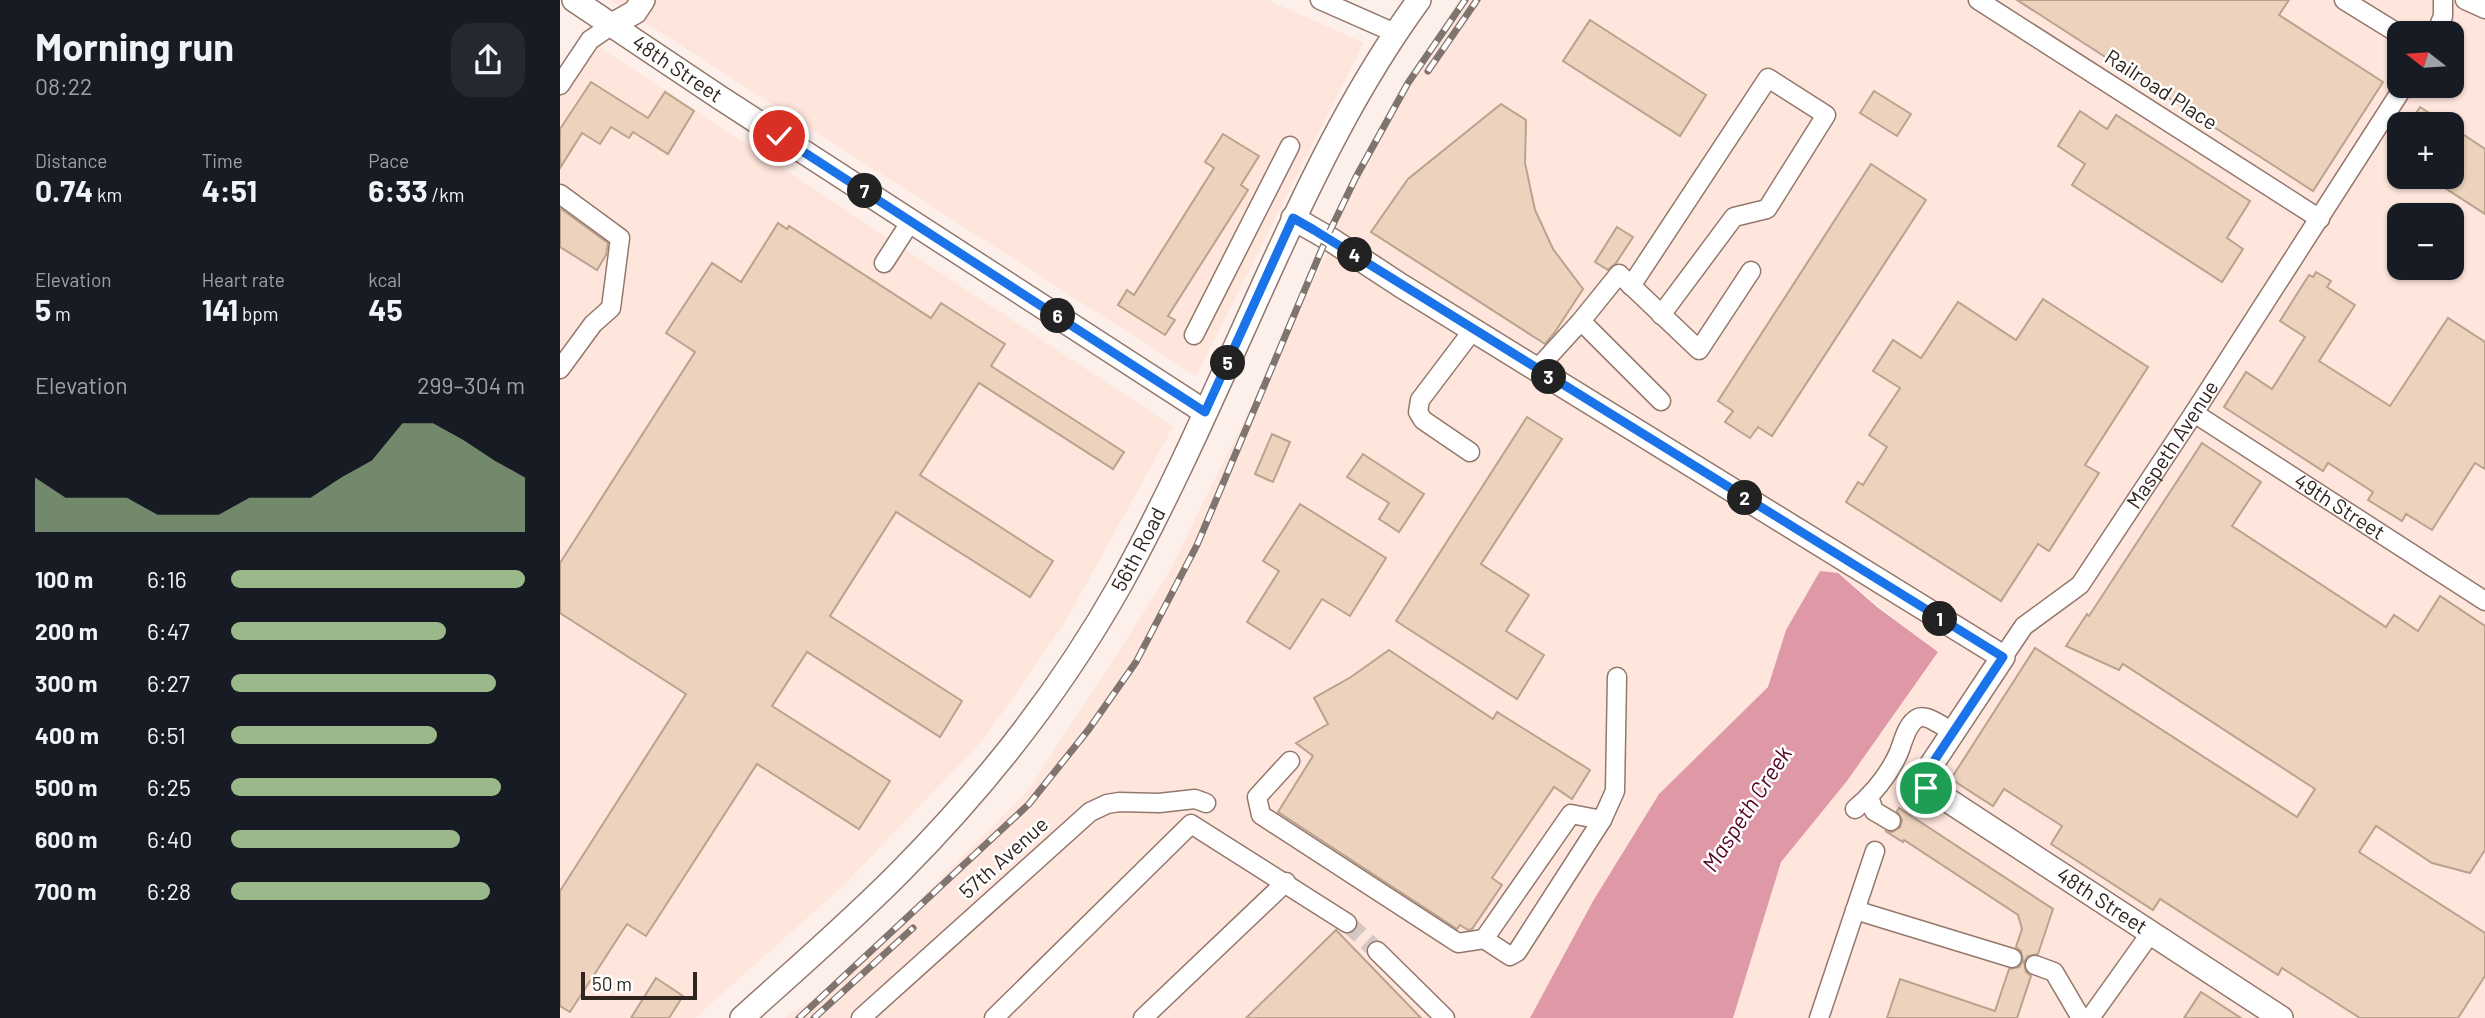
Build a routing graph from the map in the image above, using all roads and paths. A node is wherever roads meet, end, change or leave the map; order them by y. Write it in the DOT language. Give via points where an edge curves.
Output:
graph roads {
  1 [pos="574,0"];
  2 [pos="643,0"];
  3 [pos="1320,0"];
  4 [pos="1419,0"];
  5 [pos="1978,0"];
  6 [pos="2344,0"];
  7 [pos="2443,0"];
  8 [pos="2465,0"];
  9 [pos="2485,9"];
  10 [pos="2441,21"];
  11 [pos="612,25"];
  12 [pos="2387,27"];
  13 [pos="1395,33"];
  14 [pos="560,85"];
  15 [pos="2396,98"];
  16 [pos="1290,146"];
  17 [pos="560,194"];
  18 [pos="1293,218"];
  19 [pos="2320,219"];
  20 [pos="911,221"];
  21 [pos="884,263"];
  22 [pos="1751,271"];
  23 [pos="1631,286"];
  24 [pos="1661,315"];
  25 [pos="1581,321"];
  26 [pos="1473,330"];
  27 [pos="1194,335"];
  28 [pos="560,369"];
  29 [pos="1537,369"];
  30 [pos="1661,401"];
  31 [pos="1205,412"];
  32 [pos="2194,413"];
  33 [pos="1470,452"];
  34 [pos="2485,601"];
  35 [pos="2003,657"];
  36 [pos="1617,677"];
  37 [pos="1953,732"];
  38 [pos="1290,761"];
  39 [pos="1923,784"];
  40 [pos="1869,797"];
  41 [pos="1206,803"];
  42 [pos="1855,810"];
  43 [pos="1602,820"];
  44 [pos="1891,821"];
  45 [pos="1875,851"];
  46 [pos="1286,882"];
  47 [pos="1855,910"];
  48 [pos="1347,923"];
  49 [pos="2150,934"];
  50 [pos="1484,939"];
  51 [pos="1377,951"];
  52 [pos="2012,958"];
  53 [pos="2035,965"];
  54 [pos="742,1018"];
  55 [pos="861,1018"];
  56 [pos="994,1018"];
  57 [pos="1143,1018"];
  58 [pos="1445,1018"];
  59 [pos="1819,1018"];
  60 [pos="2081,1018"];
  61 [pos="2090,1018"];
  62 [pos="2281,1018"];
  1 -- 11 [label="main road, 48th Street"];
  2 -- 11 [label="main road" via="635,12"];
  3 -- 13 [label="street"];
  4 -- 13 [label="main road, 56th Road"];
  5 -- 19 [label="street, Railroad Place"];
  6 -- 12 [label="street"];
  7 -- 10 [label="street"];
  8 -- 9 [label="street"];
  11 -- 14 [label="street" via="590,40"];
  11 -- 20 [label="main road, 48th Street"];
  13 -- 18 [label="main road, 56th Road"];
  15 -- 19 [label="street, Maspeth Avenue"];
  16 -- 27 [label="street"];
  17 -- 28 [label="street" via="620,238 611,308 593,324"];
  18 -- 26 [label="main road"];
  18 -- 31 [label="main road, 56th Road"];
  19 -- 32 [label="street, Maspeth Avenue"];
  20 -- 21 [label="street"];
  20 -- 31 [label="main road, 48th Street"];
  22 -- 24 [label="street" via="1699,350"];
  23 -- 24 [label="street"];
  23 -- 24 [label="street" via="1768,78 1826,114 1767,209 1734,217"];
  23 -- 25 [label="street" via="1619,274"];
  25 -- 29 [label="street"];
  25 -- 30 [label="street"];
  26 -- 29 [label="main road"];
  26 -- 33 [label="street" via="1420,400 1418,412"];
  29 -- 35 [label="main road"];
  31 -- 54 [label="main road, 56th Road" via="1119,587 1028,726 900,872"];
  32 -- 34 [label="street, 49th Street"];
  32 -- 35 [label="street, Maspeth Avenue" via="2080,585 2024,626"];
  35 -- 37 [label="main road, Maspeth Avenue"];
  36 -- 43 [label="street" via="1615,790"];
  37 -- 39 [label="main road, Maspeth Avenue"];
  37 -- 40 [label="street" via="1917,718"];
  38 -- 50 [label="street" via="1256,797 1261,815 1458,943"];
  39 -- 49 [label="main road, 48th Street"];
  40 -- 42 [label="street"];
  40 -- 44 [label="street" via="1874,811"];
  41 -- 55 [label="street, 57th Avenue" via="1195,799 1119,802 1090,812"];
  43 -- 50 [label="street" via="1571,814"];
  43 -- 50 [label="street" via="1517,952 1510,956"];
  45 -- 47 [label="street"];
  46 -- 48 [label="street"];
  46 -- 56 [label="street" via="1191,824"];
  46 -- 57 [label="street"];
  47 -- 52 [label="street"];
  47 -- 59 [label="street"];
  49 -- 61 [label="street"];
  49 -- 62 [label="main road, 48th Street"];
  51 -- 58 [label="street"];
  53 -- 60 [label="street" via="2054,972"];
}
